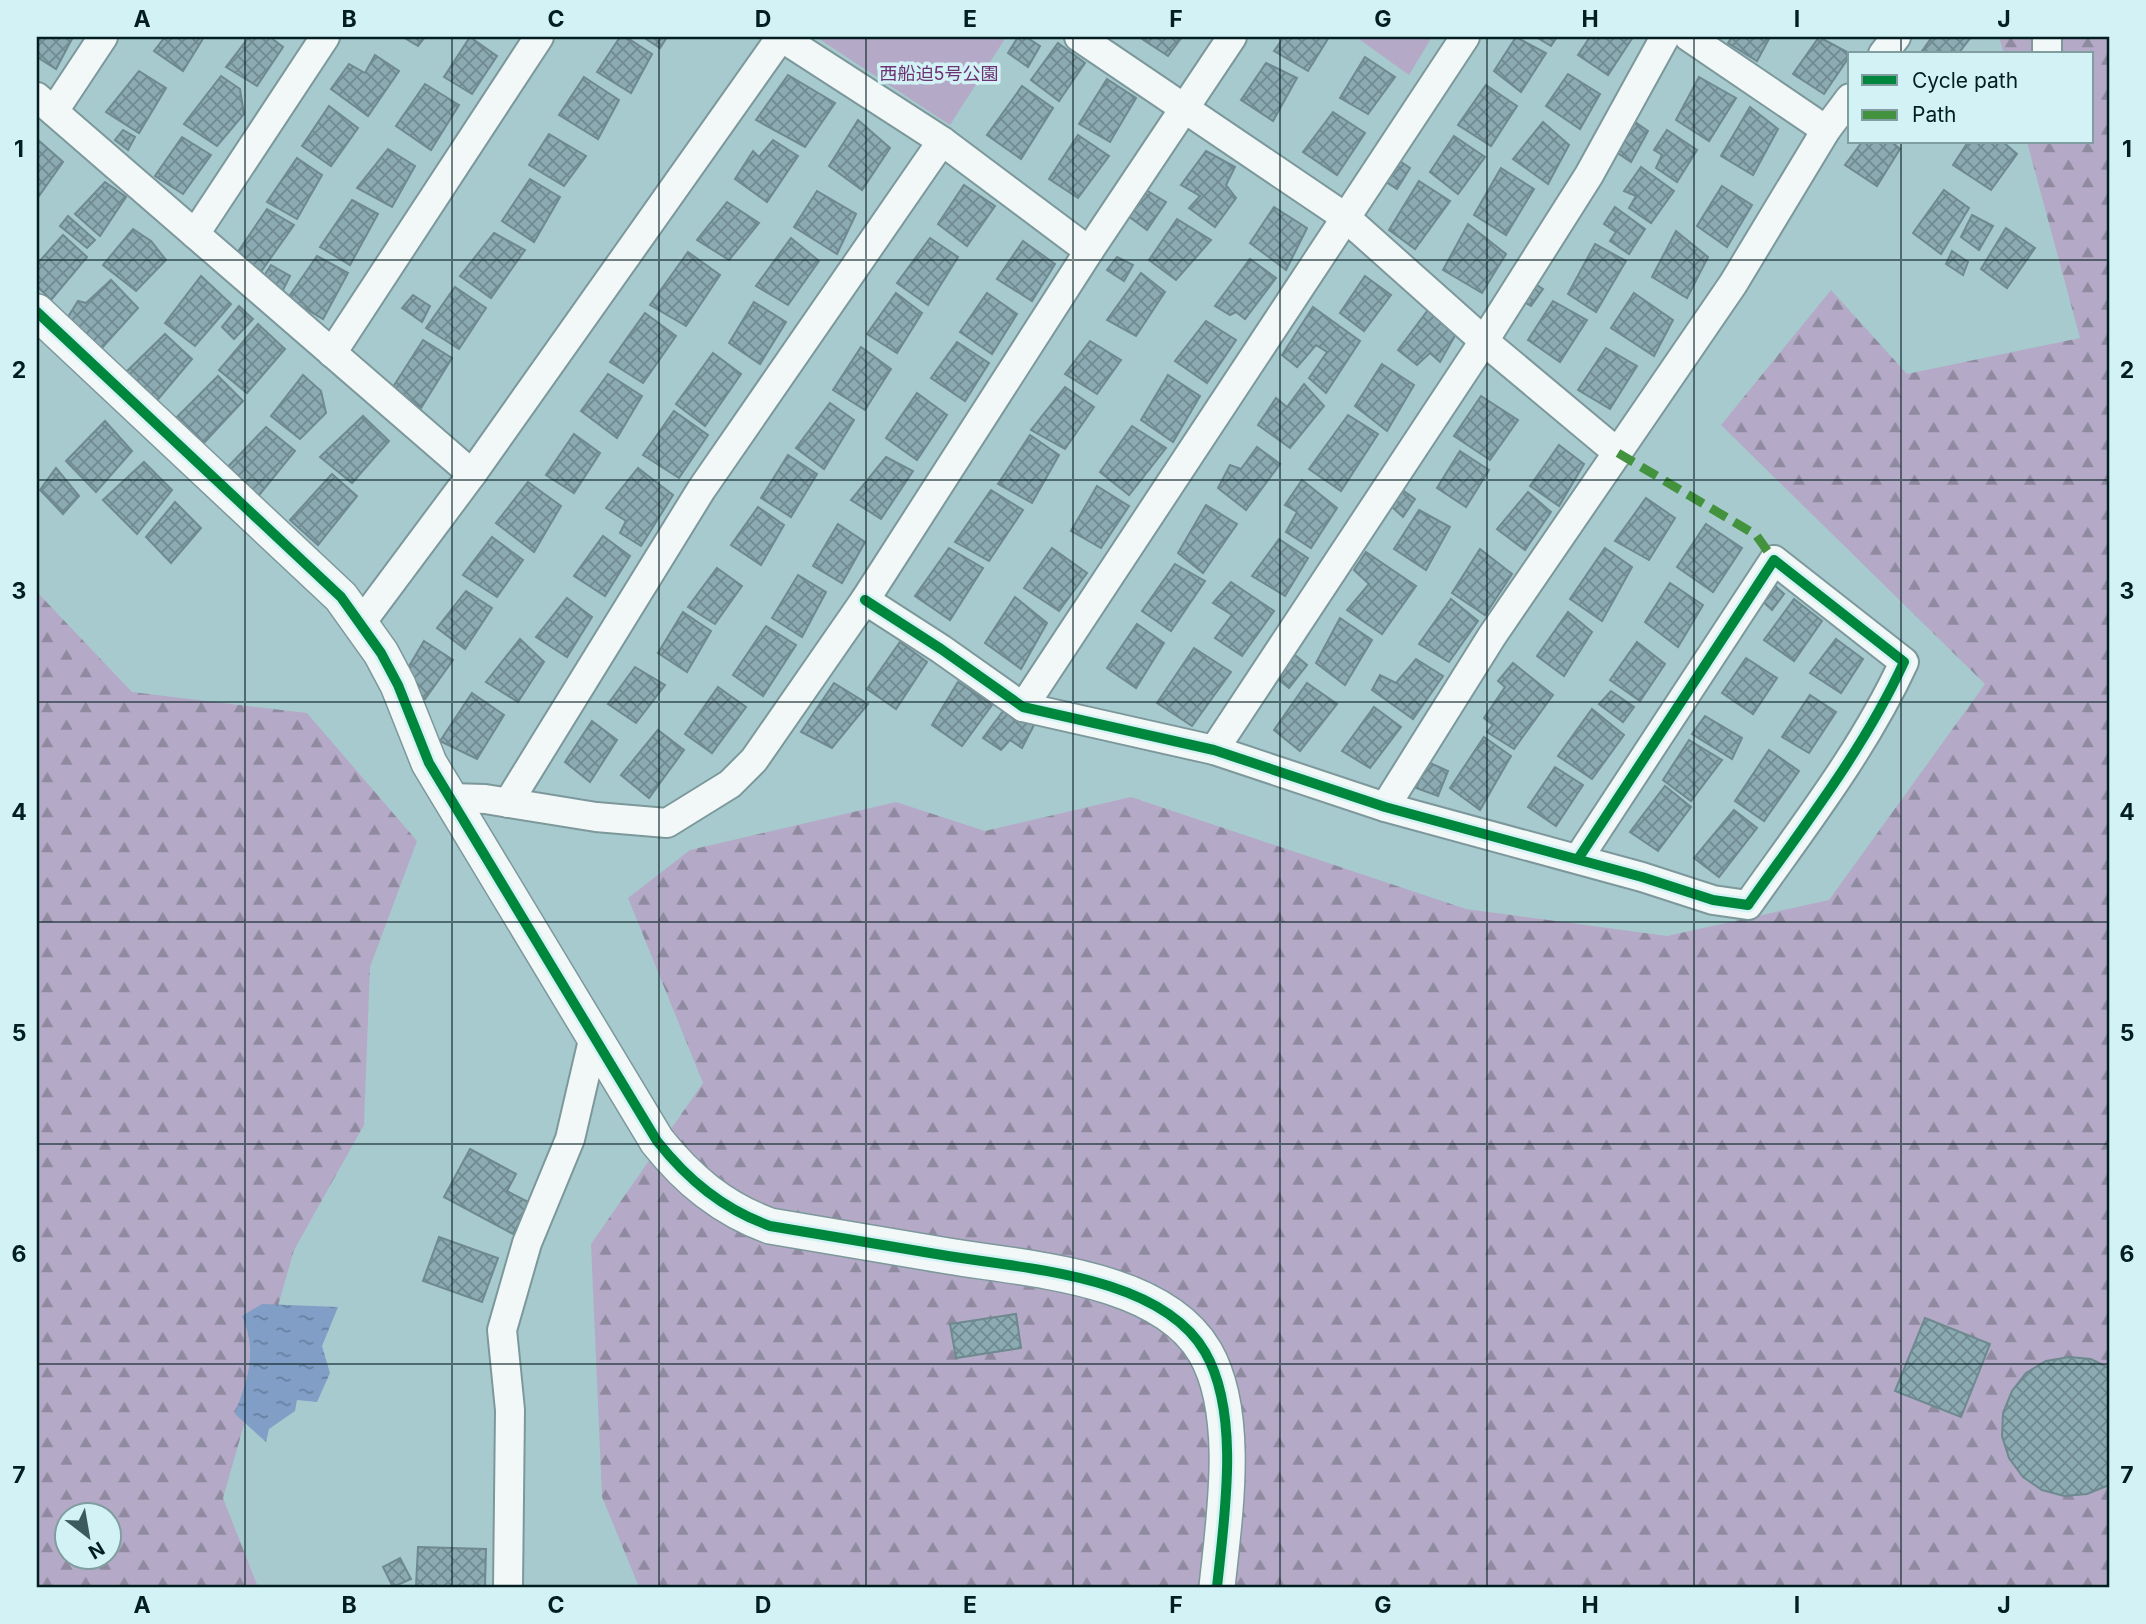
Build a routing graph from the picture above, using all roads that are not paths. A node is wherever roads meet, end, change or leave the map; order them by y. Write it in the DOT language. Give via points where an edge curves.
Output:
graph roads {
  1 [pos="103,37"];
  2 [pos="324,37"];
  3 [pos="539,37"];
  4 [pos="781,37"];
  5 [pos="1079,37"];
  6 [pos="1232,37"];
  7 [pos="1465,37"];
  8 [pos="1665,37"];
  9 [pos="1689,37"];
  10 [pos="1896,37"];
  11 [pos="1885,52"];
  12 [pos="1848,101"];
  13 [pos="45,104"];
  14 [pos="1187,108"];
  15 [pos="1826,130"];
  16 [pos="942,141"];
  17 [pos="1345,217"];
  18 [pos="195,234"];
  19 [pos="1089,251"];
  20 [pos="37,312"];
  21 [pos="1484,341"];
  22 [pos="332,353"];
  23 [pos="1618,453"];
  24 [pos="472,474"];
  25 [pos="865,600"];
  26 [pos="361,623"];
  27 [pos="1023,708"];
  28 [pos="1214,750"];
  29 [pos="450,798"];
  30 [pos="508,803"];
  31 [pos="1385,807"];
  32 [pos="1578,859"];
  33 [pos="594,1036"];
  34 [pos="508,1587"];
  35 [pos="1217,1587"];
  1 -- 13 [label="street"];
  2 -- 18 [label="street"];
  3 -- 22 [label="street"];
  4 -- 16 [label="street"];
  4 -- 24 [label="street"];
  5 -- 14 [label="street"];
  6 -- 14 [label="street"];
  7 -- 17 [label="street"];
  8 -- 21 [label="street" via="1589,175"];
  9 -- 15 [label="street"];
  10 -- 11 [label="street"];
  12 -- 15 [label="street"];
  13 -- 18 [label="street"];
  14 -- 17 [label="street"];
  14 -- 19 [label="street"];
  15 -- 23 [label="street" via="1732,284"];
  16 -- 19 [label="street"];
  16 -- 30 [label="street" via="701,490"];
  17 -- 21 [label="street"];
  17 -- 27 [label="street"];
  18 -- 22 [label="street"];
  19 -- 25 [label="street"];
  20 -- 26 [label="street" via="336,590"];
  21 -- 23 [label="street"];
  21 -- 28 [label="street"];
  22 -- 24 [label="street"];
  23 -- 31 [label="street" via="1492,636"];
  24 -- 26 [label="street"];
  25 -- 27 [label="street"];
  25 -- 30 [label="street" via="754,760 700,806 667,823"];
  26 -- 29 [label="street" via="398,685 429,763"];
  27 -- 28 [label="street"];
  28 -- 31 [label="street"];
  29 -- 30 [label="street"];
  29 -- 33 [label="street"];
  31 -- 32 [label="street"];
  32 -- 32 [label="street" via="1713,900 1748,905 1830,787 1889,694 1903,662 1774,560"];
  33 -- 34 [label="street" via="569,1139 527,1243 502,1330 510,1410"];
  33 -- 35 [label="street" via="657,1141 680,1170 703,1190 753,1220 1083,1279 1149,1303 1175,1318 1204,1351 1217,1379 1228,1473"];
}
